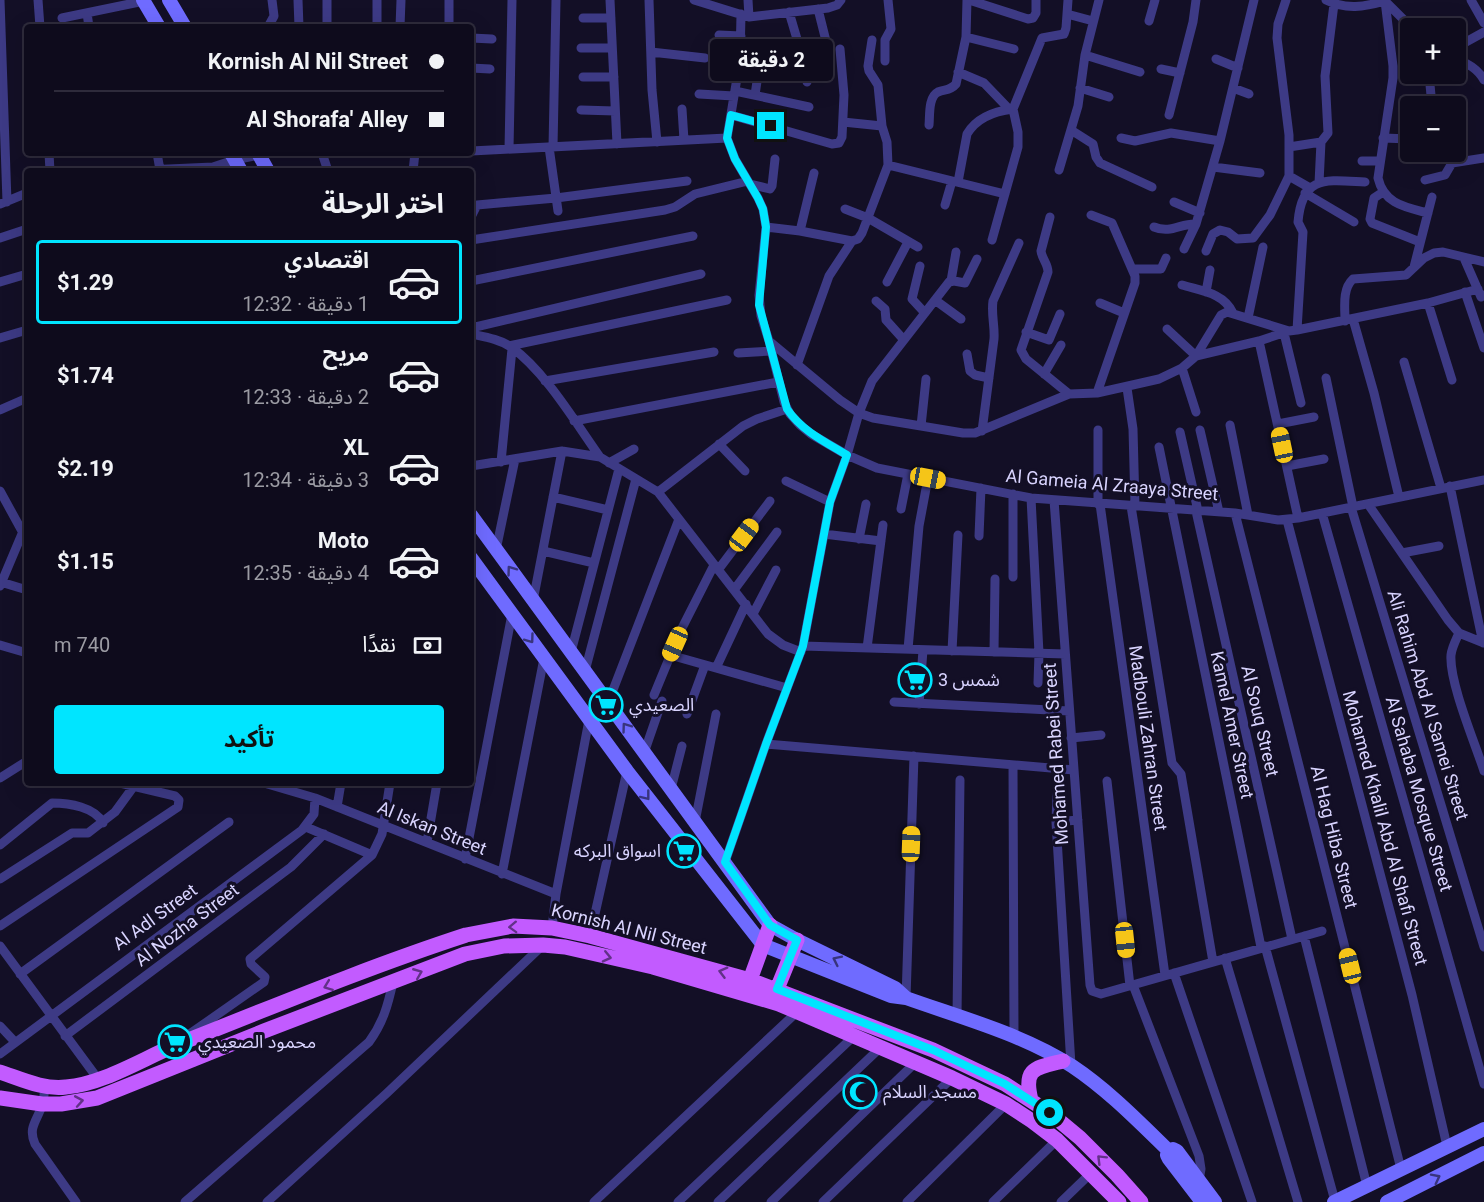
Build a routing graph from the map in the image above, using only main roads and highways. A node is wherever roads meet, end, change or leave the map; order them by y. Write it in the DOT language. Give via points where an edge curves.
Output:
graph roads {
  1 [pos="169,0"];
  2 [pos="144,1"];
  3 [pos="157,24"];
  4 [pos="183,24"];
  5 [pos="474,519"];
  6 [pos="474,562"];
  7 [pos="598,690"];
  8 [pos="578,704"];
  9 [pos="770,925"];
  10 [pos="797,940"];
  11 [pos="763,945"];
  12 [pos="790,956"];
  13 [pos="750,980"];
  14 [pos="777,989"];
  15 [pos="906,998"];
  16 [pos="1067,1063"];
  17 [pos="0,1072"];
  18 [pos="0,1098"];
  19 [pos="1031,1100"];
  20 [pos="1484,1128"];
  21 [pos="1169,1151"];
  22 [pos="1484,1154"];
  23 [pos="1117,1201"];
  24 [pos="1141,1202"];
  25 [pos="1202,1202"];
  26 [pos="1215,1202"];
  27 [pos="1334,1202"];
  28 [pos="1387,1202"];
  1 -- 4 [label="main road"];
  2 -- 3 [label="main road"];
  7 -- 5 [label="main road, one-way"];
  6 -- 8 [label="main road, one-way"];
  7 -- 8 [label="main road"];
  9 -- 7 [label="main road, one-way"];
  8 -- 11 [label="main road, one-way"];
  9 -- 10 [label="main road"];
  9 -- 11 [label="main road"];
  10 -- 12 [label="main road"];
  15 -- 10 [label="main road, one-way" via="895,988"];
  11 -- 12 [label="main road"];
  11 -- 13 [label="main road"];
  12 -- 14 [label="main road"];
  12 -- 15 [label="main road" via="891,996"];
  13 -- 14 [label="main road, Kornish Al Nil Street"];
  13 -- 17 [label="main road, Kornish Al Nil Street, one-way" via="590,936 552,928 513,926 465,935 75,1086 45,1086"];
  14 -- 19 [label="main road, Kornish Al Nil Street" via="933,1050"];
  15 -- 16 [label="main road" via="1014,1037"];
  16 -- 19 [label="main road" via="1040,1066 1032,1071 1028,1079"];
  16 -- 21 [label="main road" via="1100,1086"];
  18 -- 23 [label="main road, Kornish Al Nil Street, one-way" via="42,1104 79,1102 114,1092 465,954 504,946 565,947 779,1004 952,1078 1006,1104 1057,1140"];
  24 -- 19 [label="main road, Kornish Al Nil Street, one-way" via="1080,1138"];
  20 -- 27 [label="main road"];
  21 -- 25 [label="main road" via="1169,1159"];
  21 -- 26 [label="main road" via="1177,1150"];
  28 -- 22 [label="main road, one-way"];
}
